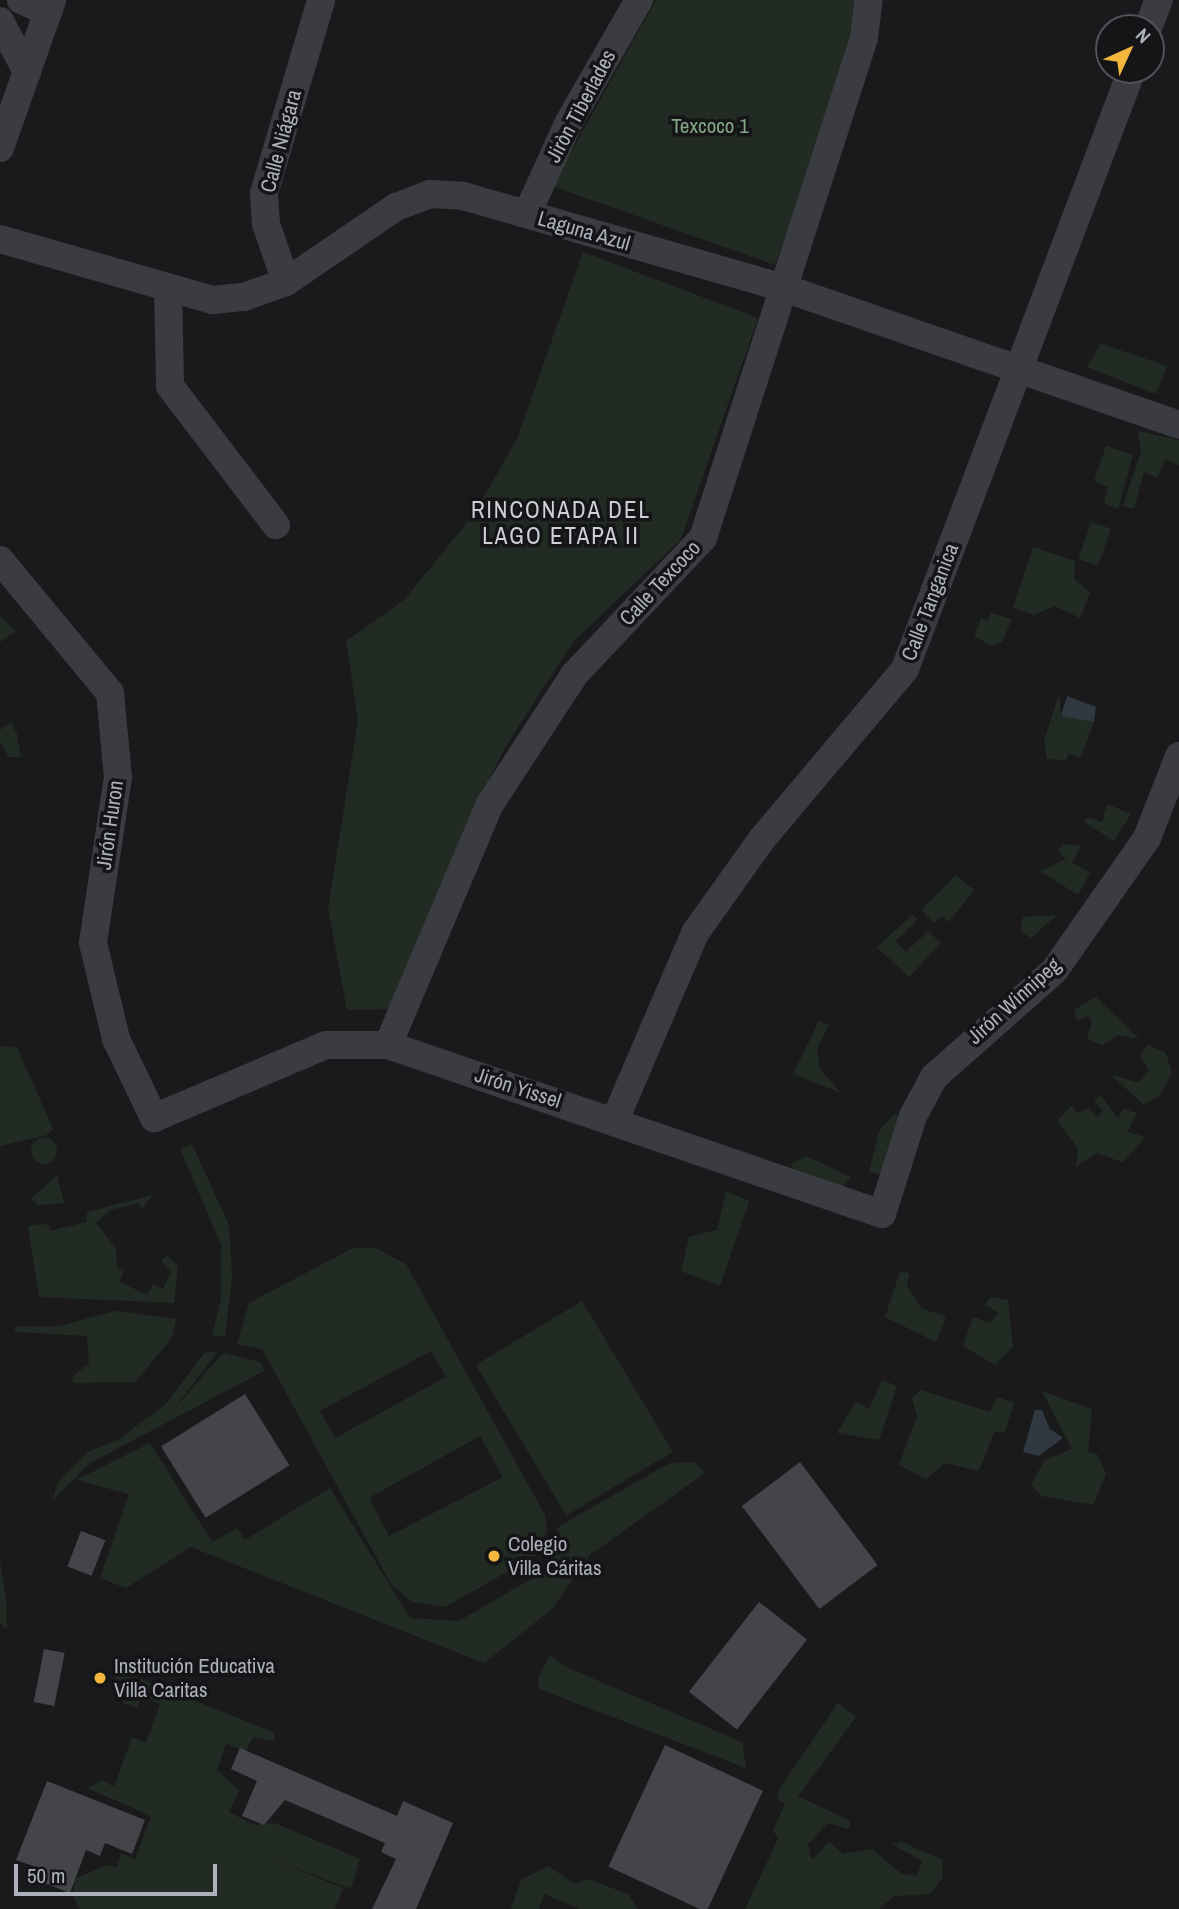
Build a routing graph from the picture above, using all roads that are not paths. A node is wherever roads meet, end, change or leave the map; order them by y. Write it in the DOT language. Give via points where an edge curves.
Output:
graph roads {
  1 [pos="21,0"];
  2 [pos="321,0"];
  3 [pos="639,0"];
  4 [pos="869,0"];
  5 [pos="50,6"];
  6 [pos="0,21"];
  7 [pos="27,72"];
  8 [pos="1127,84"];
  9 [pos="0,148"];
  10 [pos="527,215"];
  11 [pos="0,239"];
  12 [pos="286,282"];
  13 [pos="168,287"];
  14 [pos="784,288"];
  15 [pos="1019,370"];
  16 [pos="1179,425"];
  17 [pos="276,525"];
  18 [pos="0,560"];
  19 [pos="1179,756"];
  20 [pos="388,1045"];
  21 [pos="154,1118"];
  22 [pos="615,1120"];
  23 [pos="882,1214"];
  1 -- 5 [label="street"];
  2 -- 12 [label="street, Calle Niágara" via="264,192 266,224"];
  3 -- 10 [label="street, Jiròn Tiberlades" via="569,121"];
  4 -- 14 [label="street, Calle Texcoco" via="864,38"];
  5 -- 7 [label="street"];
  6 -- 7 [label="street"];
  7 -- 9 [label="street"];
  8 -- 15 [label="street, Calle Tanganica"];
  10 -- 12 [label="street, Laguna Azul" via="463,196 430,194 396,207"];
  10 -- 14 [label="street, Laguna Azul"];
  11 -- 13 [label="street, Laguna Azul"];
  12 -- 13 [label="street, Laguna Azul" via="213,299"];
  13 -- 17 [label="street" via="170,386"];
  14 -- 15 [label="street, Laguna Azul"];
  14 -- 20 [label="street, Calle Texcoco" via="703,538 573,675 490,804"];
  15 -- 16 [label="street, Laguna Azul"];
  15 -- 22 [label="street, Calle Tanganica" via="905,669 762,839 695,933"];
  18 -- 21 [label="street, Jirón Huron" via="110,693 118,777 93,943 116,1039"];
  19 -- 23 [label="street, Jirón Winnipeg" via="1147,838 1054,971 934,1077 913,1116"];
  20 -- 21 [label="street, Jirón Yissel" via="326,1045"];
  20 -- 22 [label="street, Jirón Yissel"];
  22 -- 23 [label="street, Jirón Yissel"];
}
